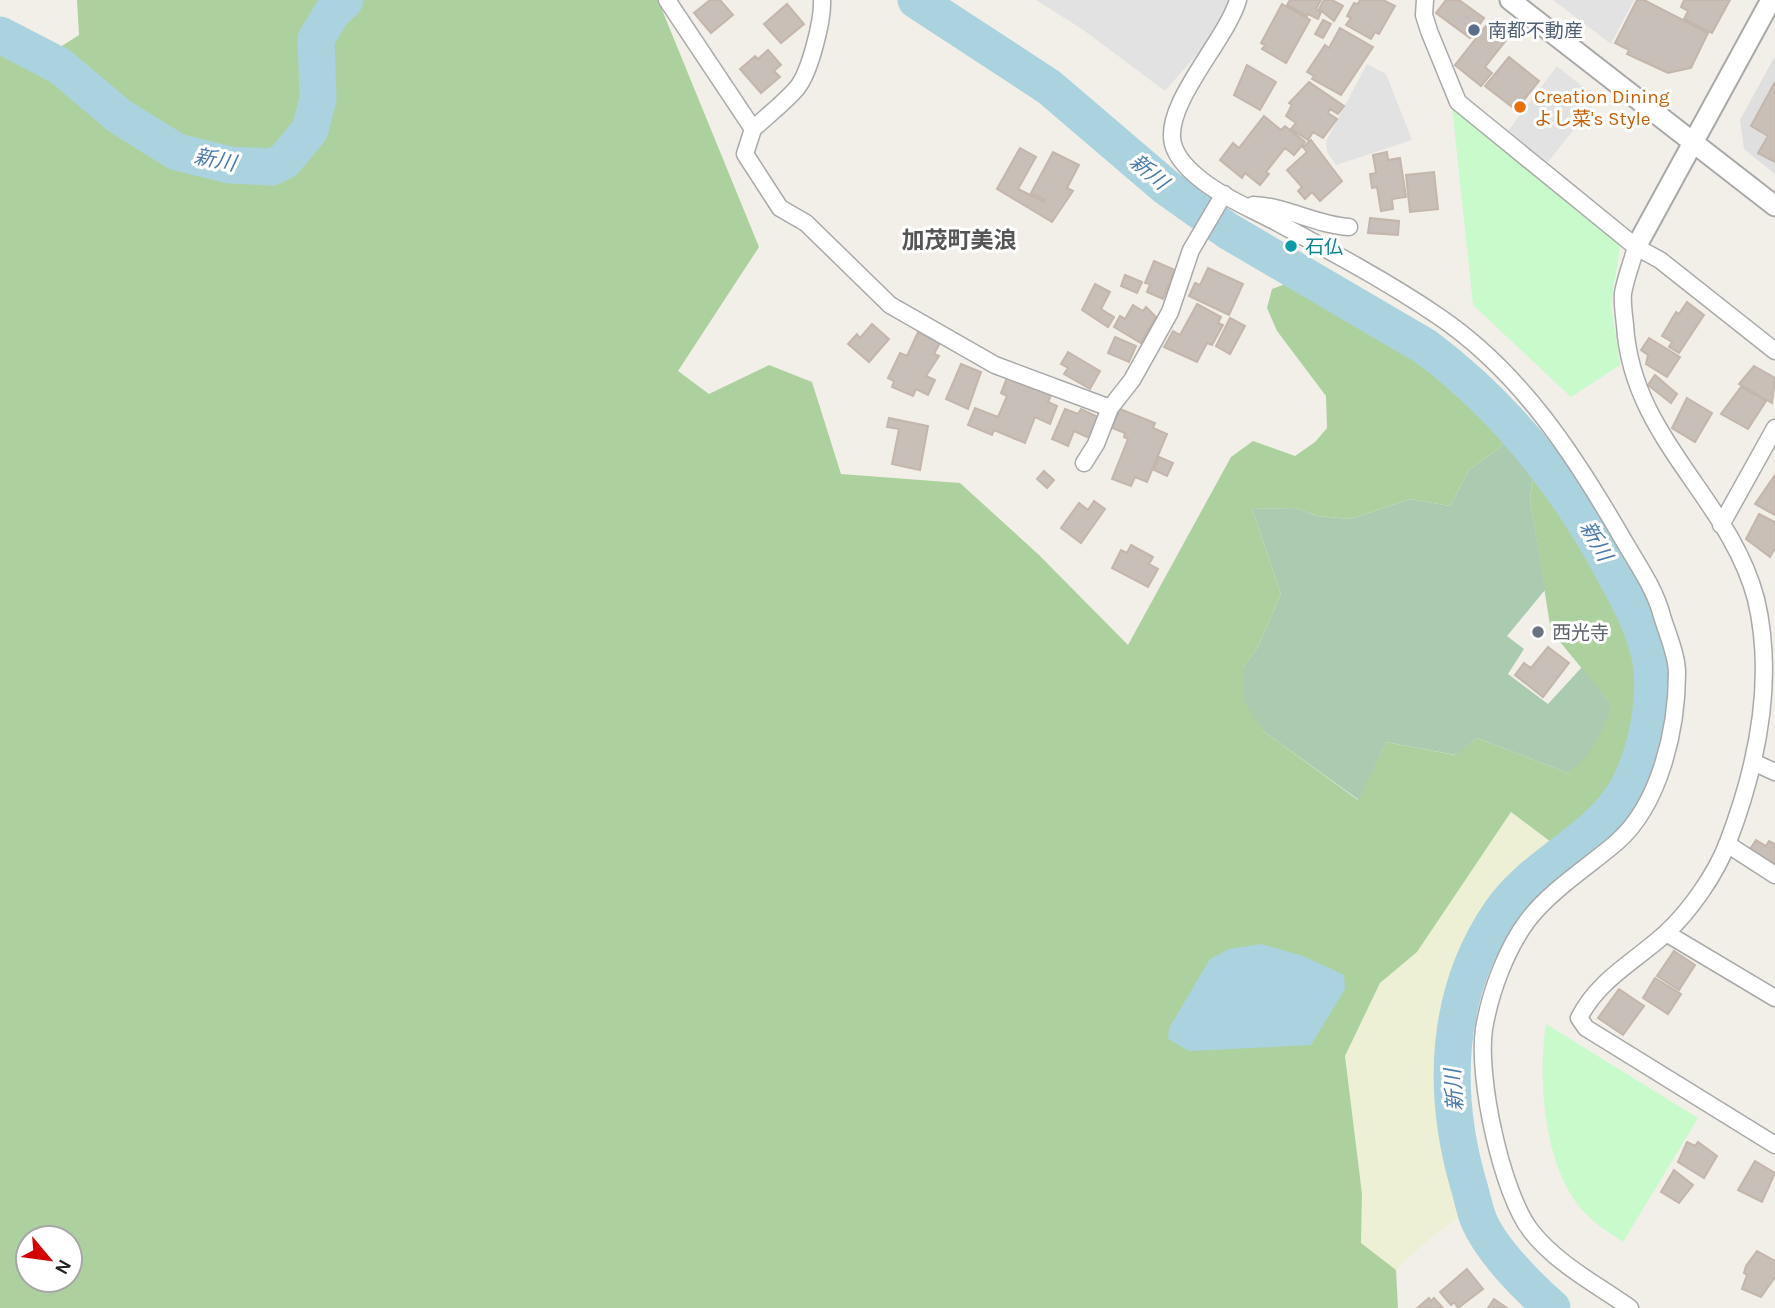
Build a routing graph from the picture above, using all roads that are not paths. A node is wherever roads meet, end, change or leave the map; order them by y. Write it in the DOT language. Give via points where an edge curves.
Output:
graph roads {
  1 [pos="667,0"];
  2 [pos="822,0"];
  3 [pos="1238,0"];
  4 [pos="1425,0"];
  5 [pos="1772,0"];
  6 [pos="1513,1"];
  7 [pos="753,129"];
  8 [pos="1694,141"];
  9 [pos="1222,197"];
  10 [pos="1244,204"];
  11 [pos="1775,206"];
  12 [pos="1349,227"];
  13 [pos="1636,247"];
  14 [pos="1775,351"];
  15 [pos="1110,408"];
  16 [pos="1775,428"];
  17 [pos="1084,463"];
  18 [pos="1721,525"];
  19 [pos="1770,675"];
  20 [pos="1753,762"];
  21 [pos="1775,772"];
  22 [pos="1727,844"];
  23 [pos="1775,875"];
  24 [pos="1666,933"];
  25 [pos="1775,998"];
  26 [pos="1775,1145"];
  27 [pos="1630,1308"];
  1 -- 7 [label="street"];
  2 -- 7 [label="street" via="804,76"];
  3 -- 9 [label="street" via="1181,105 1172,133 1174,148 1187,167"];
  4 -- 13 [label="street" via="1429,31 1458,102"];
  5 -- 8 [label="street"];
  6 -- 8 [label="street"];
  7 -- 15 [label="street" via="746,154 780,208 806,223 890,305 995,365"];
  8 -- 11 [label="street"];
  8 -- 13 [label="street"];
  9 -- 10 [label="street"];
  9 -- 15 [label="street" via="1191,250 1170,312 1132,380"];
  10 -- 12 [label="street" via="1265,205"];
  10 -- 27 [label="street" via="1440,317 1529,396 1595,490 1658,599 1678,670 1666,760 1646,807 1621,839 1531,916 1513,943 1485,1026 1482,1061 1511,1196 1531,1231 1570,1269"];
  13 -- 14 [label="street" via="1660,260"];
  13 -- 18 [label="street" via="1623,295 1626,352 1642,402"];
  15 -- 17 [label="street"];
  16 -- 18 [label="street"];
  18 -- 19 [label="street" via="1756,596"];
  19 -- 20 [label="street"];
  20 -- 21 [label="street"];
  20 -- 22 [label="street"];
  22 -- 23 [label="street"];
  22 -- 24 [label="street" via="1697,896"];
  24 -- 25 [label="street"];
  24 -- 26 [label="street" via="1602,985 1580,1018 1586,1028"];
}
